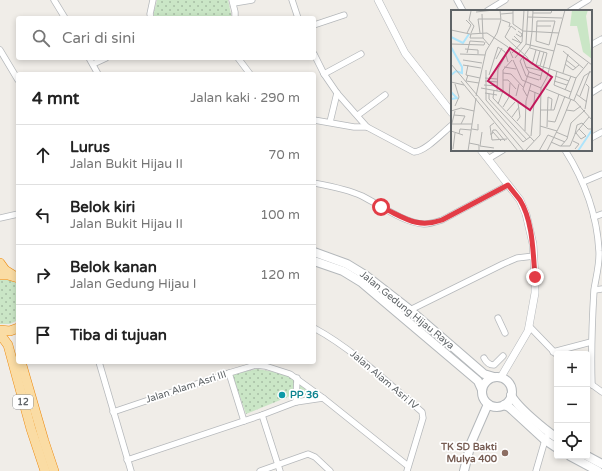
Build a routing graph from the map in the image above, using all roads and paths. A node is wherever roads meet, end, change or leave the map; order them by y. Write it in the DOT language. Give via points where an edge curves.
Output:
graph roads {
  1 [pos="54,0"];
  2 [pos="153,0"];
  3 [pos="252,0"];
  4 [pos="292,0"];
  5 [pos="378,0"];
  6 [pos="457,0"];
  7 [pos="505,0"];
  8 [pos="588,0"];
  9 [pos="233,2"];
  10 [pos="462,10"];
  11 [pos="489,10"];
  12 [pos="572,10"];
  13 [pos="344,15"];
  14 [pos="64,16"];
  15 [pos="150,16"];
  16 [pos="235,16"];
  17 [pos="297,16"];
  18 [pos="316,24"];
  19 [pos="602,39"];
  20 [pos="592,44"];
  21 [pos="0,50"];
  22 [pos="361,54"];
  23 [pos="316,58"];
  24 [pos="90,60"];
  25 [pos="102,60"];
  26 [pos="240,60"];
  27 [pos="93,64"];
  28 [pos="97,72"];
  29 [pos="248,72"];
  30 [pos="324,74"];
  31 [pos="16,77"];
  32 [pos="602,86"];
  33 [pos="592,91"];
  34 [pos="337,93"];
  35 [pos="385,95"];
  36 [pos="451,112"];
  37 [pos="358,115"];
  38 [pos="316,120"];
  39 [pos="330,122"];
  40 [pos="451,126"];
  41 [pos="367,127"];
  42 [pos="602,132"];
  43 [pos="592,137"];
  44 [pos="482,151"];
  45 [pos="501,151"];
  46 [pos="567,151"];
  47 [pos="488,159"];
  48 [pos="602,174"];
  49 [pos="583,182"];
  50 [pos="316,184"];
  51 [pos="508,185"];
  52 [pos="16,214"];
  53 [pos="602,214"];
  54 [pos="594,217"];
  55 [pos="0,218"];
  56 [pos="600,251"];
  57 [pos="316,253"];
  58 [pos="534,256"];
  59 [pos="316,262"];
  60 [pos="0,263"];
  61 [pos="0,275"];
  62 [pos="15,276"];
  63 [pos="602,289"];
  64 [pos="594,290"];
  65 [pos="410,310"];
  66 [pos="498,318"];
  67 [pos="529,326"];
  68 [pos="16,328"];
  69 [pos="316,329"];
  70 [pos="0,330"];
  71 [pos="505,333"];
  72 [pos="0,334"];
  73 [pos="591,342"];
  74 [pos="562,351"];
  75 [pos="554,352"];
  76 [pos="503,356"];
  77 [pos="484,358"];
  78 [pos="590,362"];
  79 [pos="22,364"];
  80 [pos="100,364"];
  81 [pos="256,364"];
  82 [pos="229,373"];
  83 [pos="498,377"];
  84 [pos="297,378"];
  85 [pos="590,384"];
  86 [pos="482,390"];
  87 [pos="602,392"];
  88 [pos="511,395"];
  89 [pos="323,398"];
  90 [pos="296,402"];
  91 [pos="488,404"];
  92 [pos="504,404"];
  93 [pos="113,412"];
  94 [pos="262,415"];
  95 [pos="244,421"];
  96 [pos="547,437"];
  97 [pos="554,438"];
  98 [pos="554,445"];
  99 [pos="590,458"];
  100 [pos="576,459"];
  101 [pos="127,460"];
  102 [pos="278,464"];
  103 [pos="602,464"];
  104 [pos="407,468"];
  105 [pos="45,471"];
  106 [pos="54,471"];
  107 [pos="131,471"];
  108 [pos="260,471"];
  109 [pos="280,471"];
  110 [pos="330,471"];
  111 [pos="464,471"];
  112 [pos="536,471"];
  113 [pos="598,471"];
  1 -- 14 [label="street"];
  2 -- 15 [label="street"];
  3 -- 9 [label="street"];
  4 -- 17 [label="street"];
  5 -- 36 [label="street" via="405,54"];
  6 -- 10 [label="street"];
  7 -- 11 [label="street"];
  8 -- 12 [label="street"];
  9 -- 16 [label="street"];
  13 -- 18 [label="street"];
  19 -- 20 [label="street"];
  21 -- 31 [label="street"];
  22 -- 30 [label="street"];
  23 -- 30 [label="street"];
  24 -- 27 [label="street"];
  25 -- 27 [label="street"];
  26 -- 29 [label="street"];
  27 -- 28 [label="street"];
  30 -- 34 [label="street"];
  32 -- 33 [label="street"];
  34 -- 37 [label="street"];
  34 -- 39 [label="street"];
  35 -- 37 [label="street"];
  37 -- 41 [label="street"];
  38 -- 39 [label="street"];
  39 -- 41 [label="street"];
  40 -- 41 [label="street" via="418,152"];
  42 -- 43 [label="street"];
  44 -- 47 [label="street"];
  45 -- 47 [label="street"];
  46 -- 49 [label="street"];
  47 -- 51 [label="street"];
  48 -- 49 [label="street"];
  49 -- 54 [label="street"];
  50 -- 51 [label="street" via="354,193 412,222 425,224 442,220"];
  51 -- 58 [label="street" via="520,200 526,214"];
  52 -- 55 [label="street"];
  53 -- 54 [label="street"];
  54 -- 56 [label="street"];
  56 -- 64 [label="street"];
  57 -- 65 [label="main road, Jalan Gedung Hijau Raya" via="347,264 365,274"];
  58 -- 65 [label="street" via="517,258 503,264"];
  58 -- 67 [label="street" via="535,293"];
  59 -- 86 [label="main road, Jalan Gedung Hijau Raya" via="343,271 361,282 478,381"];
  60 -- 62 [label="highway" via="5,270"];
  61 -- 62 [label="highway"];
  63 -- 64 [label="street"];
  64 -- 73 [label="street"];
  65 -- 83 [label="main road, Jalan Gedung Hijau Raya" via="484,374"];
  66 -- 71 [label="street"];
  67 -- 75 [label="street"];
  67 -- 83 [label="street"];
  68 -- 70 [label="highway"];
  69 -- 104 [label="street, Jalan Alam Asri IV" via="353,354 422,412 423,418"];
  72 -- 105 [label="highway, 12" via="8,345"];
  73 -- 74 [label="street"];
  73 -- 78 [label="street"];
  76 -- 77 [label="street" via="491,365"];
  79 -- 106 [label="highway, 12"];
  80 -- 93 [label="street"];
  81 -- 82 [label="street, Jalan Alam Asri III"];
  81 -- 84 [label="street, Jalan Alam Asri III"];
  82 -- 93 [label="street, Jalan Alam Asri III"];
  82 -- 95 [label="street"];
  83 -- 86 [label="main road" via="486,381"];
  83 -- 88 [label="main road" via="509,382"];
  84 -- 89 [label="street, Jalan Alam Asri III"];
  84 -- 90 [label="street"];
  85 -- 87 [label="street"];
  86 -- 91 [label="main road" via="483,398"];
  88 -- 92 [label="main road"];
  88 -- 96 [label="main road"];
  89 -- 90 [label="street"];
  89 -- 104 [label="street, Jalan Alam Asri III"];
  90 -- 94 [label="street"];
  91 -- 92 [label="main road"];
  91 -- 111 [label="main road" via="471,443"];
  92 -- 96 [label="main road"];
  93 -- 101 [label="street"];
  94 -- 95 [label="street"];
  94 -- 102 [label="street"];
  95 -- 101 [label="street"];
  96 -- 97 [label="main road"];
  96 -- 98 [label="main road"];
  96 -- 112 [label="street"];
  99 -- 103 [label="main road"];
  100 -- 113 [label="main road"];
  101 -- 107 [label="street"];
  102 -- 108 [label="street"];
  102 -- 109 [label="street"];
  102 -- 110 [label="street" via="308,454"];
}
